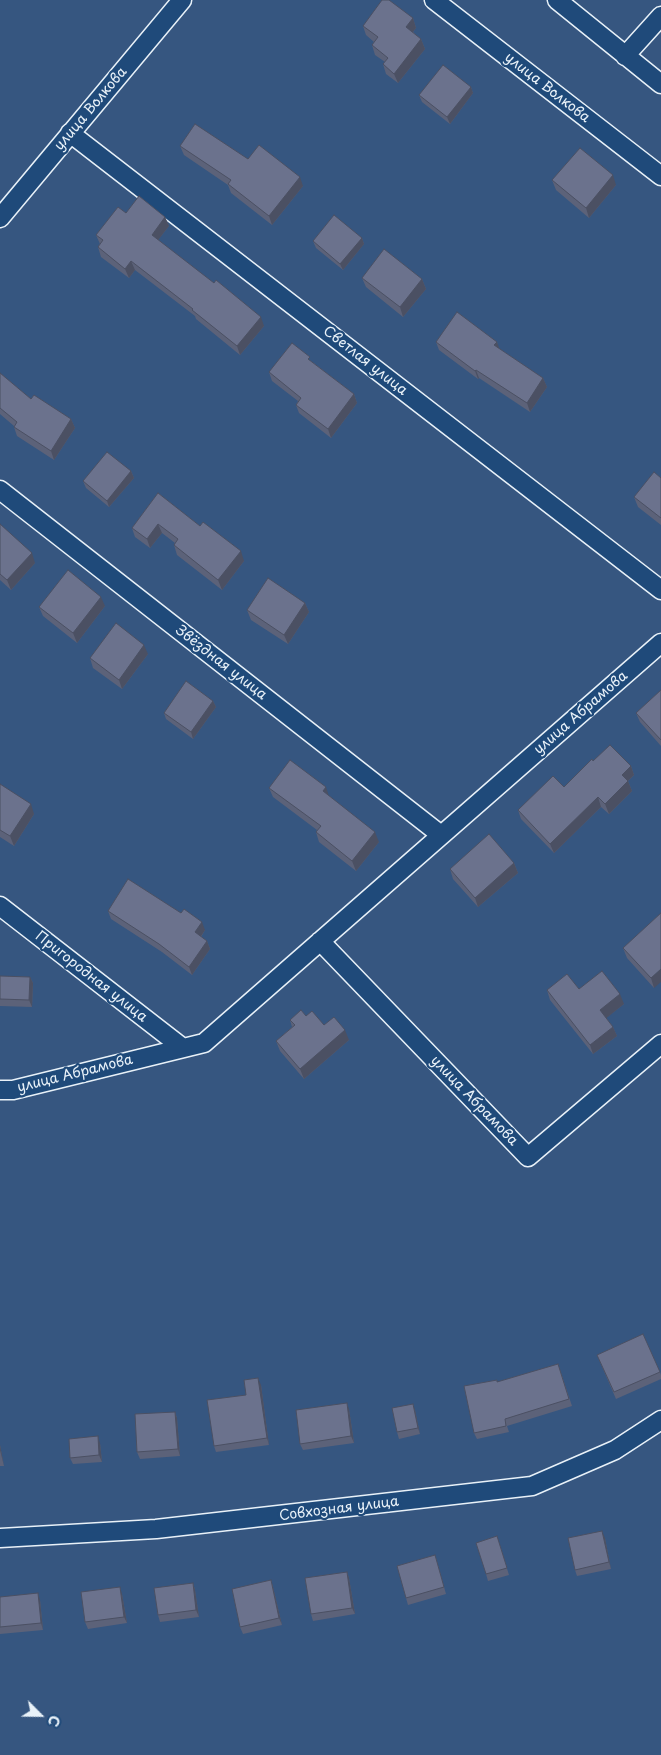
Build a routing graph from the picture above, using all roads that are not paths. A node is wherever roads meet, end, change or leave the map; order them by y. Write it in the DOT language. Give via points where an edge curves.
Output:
graph roads {
  1 [pos="182,0"];
  2 [pos="434,0"];
  3 [pos="557,0"];
  4 [pos="661,16"];
  5 [pos="625,56"];
  6 [pos="661,84"];
  7 [pos="70,133"];
  8 [pos="661,176"];
  9 [pos="0,218"];
  10 [pos="0,490"];
  11 [pos="661,590"];
  12 [pos="661,642"];
  13 [pos="441,835"];
  14 [pos="0,906"];
  15 [pos="320,941"];
  16 [pos="661,1044"];
  17 [pos="183,1048"];
  18 [pos="0,1090"];
  19 [pos="661,1420"];
  20 [pos="0,1538"];
  1 -- 7 [label="street, улица Волкова"];
  2 -- 8 [label="street, улица Волкова"];
  3 -- 5 [label="street"];
  4 -- 5 [label="street"];
  5 -- 6 [label="street"];
  7 -- 9 [label="street, улица Волкова"];
  7 -- 11 [label="street, Светлая улица"];
  10 -- 13 [label="street, Звёздная улица"];
  12 -- 13 [label="street, улица Абрамова"];
  13 -- 15 [label="street, улица Абрамова"];
  14 -- 17 [label="street, Пригородная улица"];
  15 -- 16 [label="street, улица Абрамова" via="528,1157"];
  15 -- 17 [label="street, улица Абрамова" via="204,1043"];
  17 -- 18 [label="street, улица Абрамова" via="13,1090"];
  19 -- 20 [label="street, Совхозная улица" via="615,1450 532,1486 156,1529"];
}
